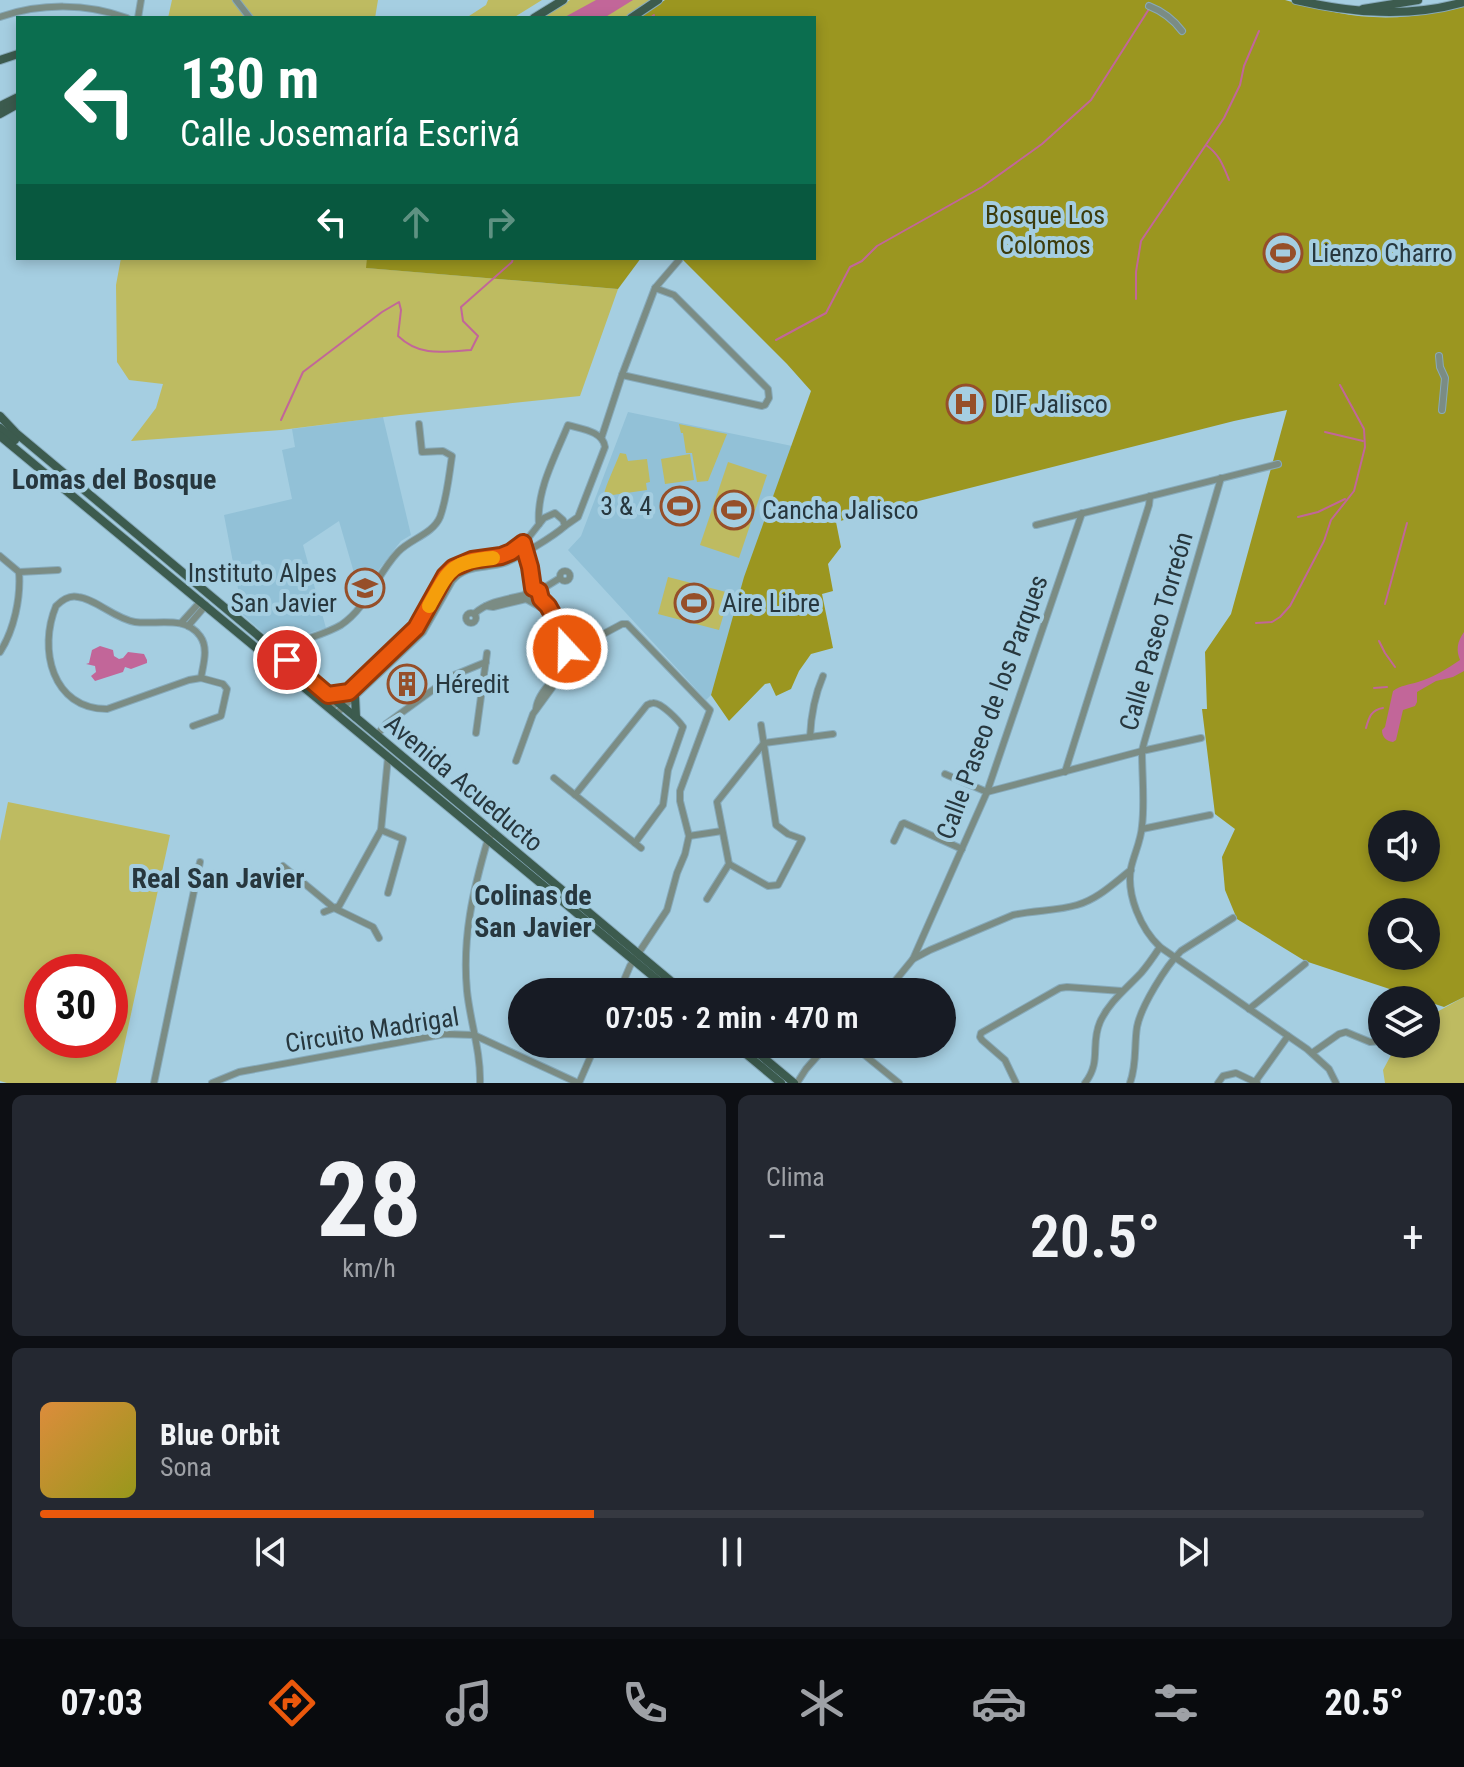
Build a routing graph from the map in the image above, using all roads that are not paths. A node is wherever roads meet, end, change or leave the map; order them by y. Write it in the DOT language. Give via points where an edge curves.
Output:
graph roads {
  1 [pos="236,0"];
  2 [pos="563,0"];
  3 [pos="658,0"];
  4 [pos="1296,0"];
  5 [pos="1418,0"];
  6 [pos="1464,2"];
  7 [pos="1149,6"];
  8 [pos="1355,12"];
  9 [pos="119,16"];
  10 [pos="248,16"];
  11 [pos="537,16"];
  12 [pos="634,16"];
  13 [pos="0,17"];
  14 [pos="1182,31"];
  15 [pos="679,260"];
  16 [pos="655,288"];
  17 [pos="1439,356"];
  18 [pos="622,375"];
  19 [pos="1442,410"];
  20 [pos="0,416"];
  21 [pos="419,424"];
  22 [pos="0,428"];
  23 [pos="0,436"];
  24 [pos="602,436"];
  25 [pos="1278,464"];
  26 [pos="1221,478"];
  27 [pos="1150,496"];
  28 [pos="1082,513"];
  29 [pos="107,523"];
  30 [pos="539,524"];
  31 [pos="1036,525"];
  32 [pos="565,526"];
  33 [pos="523,548"];
  34 [pos="0,556"];
  35 [pos="58,570"];
  36 [pos="19,572"];
  37 [pos="560,578"];
  38 [pos="531,592"];
  39 [pos="203,603"];
  40 [pos="474,614"];
  41 [pos="184,625"];
  42 [pos="299,643"];
  43 [pos="570,644"];
  44 [pos="581,646"];
  45 [pos="0,652"];
  46 [pos="279,653"];
  47 [pos="487,653"];
  48 [pos="570,655"];
  49 [pos="486,662"];
  50 [pos="294,666"];
  51 [pos="823,676"];
  52 [pos="201,678"];
  53 [pos="352,694"];
  54 [pos="328,695"];
  55 [pos="337,708"];
  56 [pos="356,718"];
  57 [pos="761,725"];
  58 [pos="193,726"];
  59 [pos="476,733"];
  60 [pos="833,734"];
  61 [pos="377,735"];
  62 [pos="810,737"];
  63 [pos="1201,738"];
  64 [pos="764,743"];
  65 [pos="383,746"];
  66 [pos="1142,751"];
  67 [pos="388,757"];
  68 [pos="516,761"];
  69 [pos="1065,772"];
  70 [pos="945,774"];
  71 [pos="554,778"];
  72 [pos="987,792"];
  73 [pos="575,795"];
  74 [pos="664,797"];
  75 [pos="680,798"];
  76 [pos="1210,815"];
  77 [pos="1142,829"];
  78 [pos="381,830"];
  79 [pos="722,831"];
  80 [pos="490,836"];
  81 [pos="689,836"];
  82 [pos="894,841"];
  83 [pos="962,849"];
  84 [pos="200,862"];
  85 [pos="729,864"];
  86 [pos="283,866"];
  87 [pos="1131,870"];
  88 [pos="388,893"];
  89 [pos="707,899"];
  90 [pos="334,908"];
  91 [pos="324,912"];
  92 [pos="1233,918"];
  93 [pos="379,938"];
  94 [pos="1160,947"];
  95 [pos="636,957"];
  96 [pos="1174,958"];
  97 [pos="913,959"];
  98 [pos="1305,964"];
  99 [pos="626,978"];
  100 [pos="658,978"];
  101 [pos="665,978"];
  102 [pos="896,978"];
  103 [pos="1122,991"];
  104 [pos="1249,1009"];
  105 [pos="474,1035"];
  106 [pos="1288,1036"];
  107 [pos="1368,1041"];
  108 [pos="1312,1053"];
  109 [pos="590,1058"];
  110 [pos="751,1058"];
  111 [pos="765,1058"];
  112 [pos="816,1058"];
  113 [pos="868,1058"];
  114 [pos="1256,1082"];
  115 [pos="154,1083"];
  116 [pos="212,1083"];
  117 [pos="480,1083"];
  118 [pos="578,1083"];
  119 [pos="781,1083"];
  120 [pos="796,1083"];
  121 [pos="899,1083"];
  122 [pos="1016,1083"];
  123 [pos="1085,1083"];
  124 [pos="1130,1083"];
  125 [pos="1218,1083"];
  126 [pos="1336,1083"];
  1 -- 10 [label="street"];
  2 -- 11 [label="main road"];
  3 -- 12 [label="main road"];
  4 -- 8 [label="main road"];
  5 -- 8 [label="main road"];
  6 -- 8 [label="main road" via="1430,10"];
  7 -- 14 [label="street"];
  9 -- 13 [label="street" via="68,7"];
  15 -- 16 [label="street"];
  16 -- 18 [label="street"];
  16 -- 18 [label="street" via="674,295 768,389 769,398 762,406"];
  17 -- 19 [label="street" via="1445,378"];
  18 -- 24 [label="street"];
  20 -- 46 [label="main road, Avenida Acueducto"];
  21 -- 42 [label="street" via="422,452 452,456 440,517 398,552 355,614 326,634"];
  22 -- 29 [label="main road"];
  23 -- 29 [label="main road, Avenida Acueducto"];
  24 -- 30 [label="street" via="568,425 545,482"];
  24 -- 32 [label="street" via="605,447 578,517"];
  25 -- 26 [label="street"];
  26 -- 27 [label="street"];
  26 -- 66 [label="street, Calle Paseo Torreón"];
  27 -- 28 [label="street"];
  27 -- 69 [label="street"];
  28 -- 31 [label="street"];
  28 -- 72 [label="street, Calle Paseo de los Parques"];
  29 -- 39 [label="main road, Avenida Acueducto"];
  30 -- 32 [label="street" via="555,513"];
  30 -- 33 [label="street"];
  32 -- 33 [label="street"];
  33 -- 38 [label="street"];
  33 -- 53 [label="street" via="472,560 445,576 440,594 401,649"];
  34 -- 36 [label="street"];
  35 -- 36 [label="street"];
  36 -- 45 [label="street" via="9,636"];
  37 -- 38 [label="street"];
  38 -- 40 [label="street"];
  38 -- 43 [label="street"];
  38 -- 43 [label="street" via="548,606"];
  39 -- 41 [label="street"];
  39 -- 55 [label="main road, Avenida Acueducto"];
  41 -- 52 [label="street" via="205,645"];
  41 -- 52 [label="street" via="133,622 83,598 66,599 54,611 50,638 55,676 70,698 93,709"];
  42 -- 46 [label="street"];
  42 -- 50 [label="main road"];
  43 -- 44 [label="street"];
  43 -- 48 [label="street"];
  44 -- 48 [label="street" via="579,654"];
  44 -- 75 [label="street" via="627,624 710,710"];
  46 -- 50 [label="main road, Avenida Acueducto"];
  47 -- 49 [label="street"];
  48 -- 68 [label="street" via="537,701"];
  49 -- 59 [label="street"];
  49 -- 61 [label="street" via="452,676"];
  50 -- 54 [label="main road, Avenida Acueducto"];
  51 -- 62 [label="street"];
  52 -- 58 [label="street" via="223,684 227,693 221,716"];
  53 -- 54 [label="main road"];
  53 -- 55 [label="street"];
  53 -- 56 [label="main road"];
  54 -- 55 [label="main road, Avenida Acueducto"];
  55 -- 56 [label="main road, Avenida Acueducto"];
  55 -- 65 [label="main road, Avenida Acueducto"];
  56 -- 61 [label="main road, Avenida Acueducto"];
  57 -- 64 [label="street"];
  60 -- 62 [label="street"];
  61 -- 65 [label="main road, Avenida Acueducto"];
  62 -- 64 [label="street"];
  63 -- 66 [label="street"];
  64 -- 79 [label="street" via="717,802"];
  64 -- 85 [label="street" via="776,825 802,839 778,885 768,886"];
  65 -- 67 [label="main road, Avenida Acueducto"];
  65 -- 80 [label="main road, Avenida Acueducto"];
  66 -- 69 [label="street"];
  66 -- 77 [label="street, Calle Paseo Torreón"];
  67 -- 78 [label="street"];
  67 -- 80 [label="main road, Avenida Acueducto"];
  69 -- 72 [label="street"];
  70 -- 72 [label="street"];
  71 -- 73 [label="street"];
  72 -- 83 [label="street, Calle Paseo de los Parques"];
  73 -- 74 [label="street" via="638,845"];
  73 -- 74 [label="street" via="652,702 683,727"];
  74 -- 75 [label="street"];
  75 -- 81 [label="street"];
  76 -- 77 [label="street"];
  77 -- 87 [label="street, Calle Paseo Torreón"];
  78 -- 88 [label="street" via="403,839"];
  78 -- 90 [label="street"];
  79 -- 81 [label="street"];
  79 -- 85 [label="street"];
  80 -- 95 [label="main road, Avenida Acueducto"];
  80 -- 105 [label="street" via="473,890 467,934 467,993"];
  81 -- 95 [label="street" via="667,910"];
  82 -- 83 [label="street" via="904,823"];
  83 -- 97 [label="street, Calle Paseo de los Parques"];
  84 -- 115 [label="street"];
  85 -- 89 [label="street"];
  86 -- 90 [label="street"];
  87 -- 94 [label="street, Calle Paseo Torreón" via="1137,909"];
  87 -- 97 [label="street" via="1088,901 1013,915"];
  90 -- 91 [label="street"];
  90 -- 93 [label="street" via="373,927"];
  92 -- 96 [label="street"];
  94 -- 96 [label="street, Calle Paseo Torreón"];
  94 -- 103 [label="street"];
  95 -- 99 [label="street"];
  95 -- 100 [label="main road, Avenida Acueducto"];
  95 -- 101 [label="main road, Avenida Acueducto"];
  96 -- 104 [label="street, Calle Paseo Torreón"];
  96 -- 124 [label="street" via="1139,1019"];
  97 -- 102 [label="street, Calle Paseo de los Parques"];
  98 -- 104 [label="street"];
  103 -- 122 [label="street" via="1060,988 981,1033 1009,1066"];
  103 -- 123 [label="street" via="1098,1027 1095,1065"];
  104 -- 106 [label="street, Calle Paseo Torreón"];
  105 -- 116 [label="street, Circuito Madrigal" via="445,1034 239,1072"];
  105 -- 117 [label="street"];
  105 -- 118 [label="street, Circuito Madrigal"];
  106 -- 108 [label="street, Calle Paseo Torreón"];
  106 -- 114 [label="street"];
  107 -- 108 [label="street" via="1346,1032"];
  108 -- 126 [label="street, Calle Paseo Torreón"];
  109 -- 118 [label="street"];
  110 -- 119 [label="main road"];
  111 -- 120 [label="main road"];
  112 -- 120 [label="street"];
  113 -- 121 [label="street"];
  114 -- 125 [label="street" via="1236,1073"];
}
